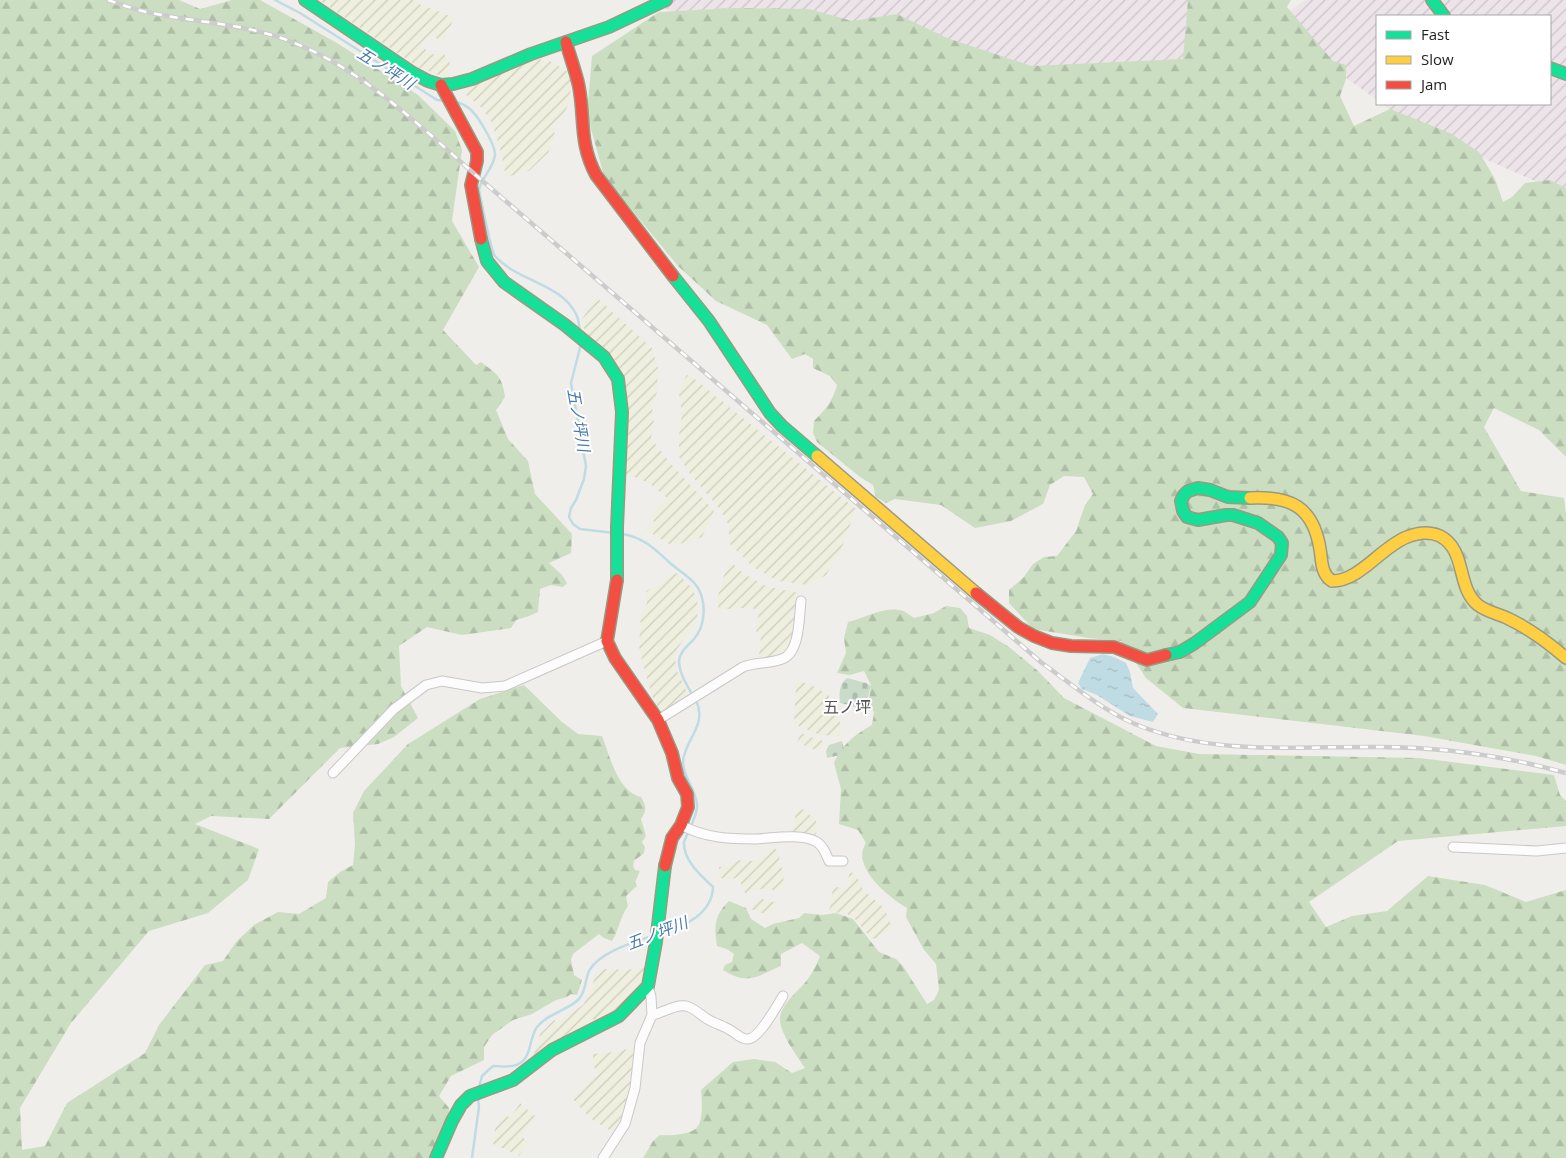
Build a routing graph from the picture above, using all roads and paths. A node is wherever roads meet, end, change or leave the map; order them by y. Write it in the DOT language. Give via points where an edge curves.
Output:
graph roads {
  1 [pos="305,0"];
  2 [pos="666,0"];
  3 [pos="1432,0"];
  4 [pos="1443,15"];
  5 [pos="566,42"];
  6 [pos="1551,68"];
  7 [pos="1566,74"];
  8 [pos="442,89"];
  9 [pos="801,601"];
  10 [pos="607,641"];
  11 [pos="1566,658"];
  12 [pos="658,720"];
  13 [pos="333,773"];
  14 [pos="682,825"];
  15 [pos="1453,846"];
  16 [pos="1566,848"];
  17 [pos="843,861"];
  18 [pos="648,986"];
  19 [pos="783,996"];
  20 [pos="652,1015"];
  21 [pos="436,1158"];
  22 [pos="603,1158"];
  1 -- 8 [label="street"];
  2 -- 5 [label="street" via="609,27"];
  3 -- 4 [label="street"];
  5 -- 8 [label="street"];
  5 -- 11 [label="street" via="579,87 582,131 589,162 596,176 704,314 770,413 957,578 1018,627 1052,642 1114,647 1147,660 1180,652 1250,602 1281,556 1280,538 1252,520 1228,515 1206,521 1189,518 1181,501 1186,492 1198,486 1234,498 1282,499 1294,503 1306,514 1314,529 1320,543 1324,570 1333,581 1342,581 1393,543 1408,536 1435,534 1449,541 1455,549 1477,605 1509,618"];
  6 -- 7 [label="street"];
  8 -- 10 [label="street" via="477,152 471,185 488,262 504,282 566,325 604,357 618,380 622,412 617,575"];
  9 -- 12 [label="street" via="797,638 784,658 743,667"];
  10 -- 12 [label="street"];
  10 -- 13 [label="street" via="505,686 482,688 442,681 426,685 394,709"];
  12 -- 14 [label="street" via="688,799"];
  14 -- 17 [label="street" via="695,833 713,837 807,839 824,848 829,861"];
  14 -- 18 [label="street" via="672,838 666,858"];
  15 -- 16 [label="street" via="1537,851"];
  18 -- 20 [label="street"];
  18 -- 21 [label="street" via="619,1016 552,1050 513,1080 470,1096 452,1121"];
  19 -- 20 [label="street" via="762,1028 747,1040 688,1007"];
  20 -- 22 [label="street" via="640,1043 635,1088 625,1124"];
}
